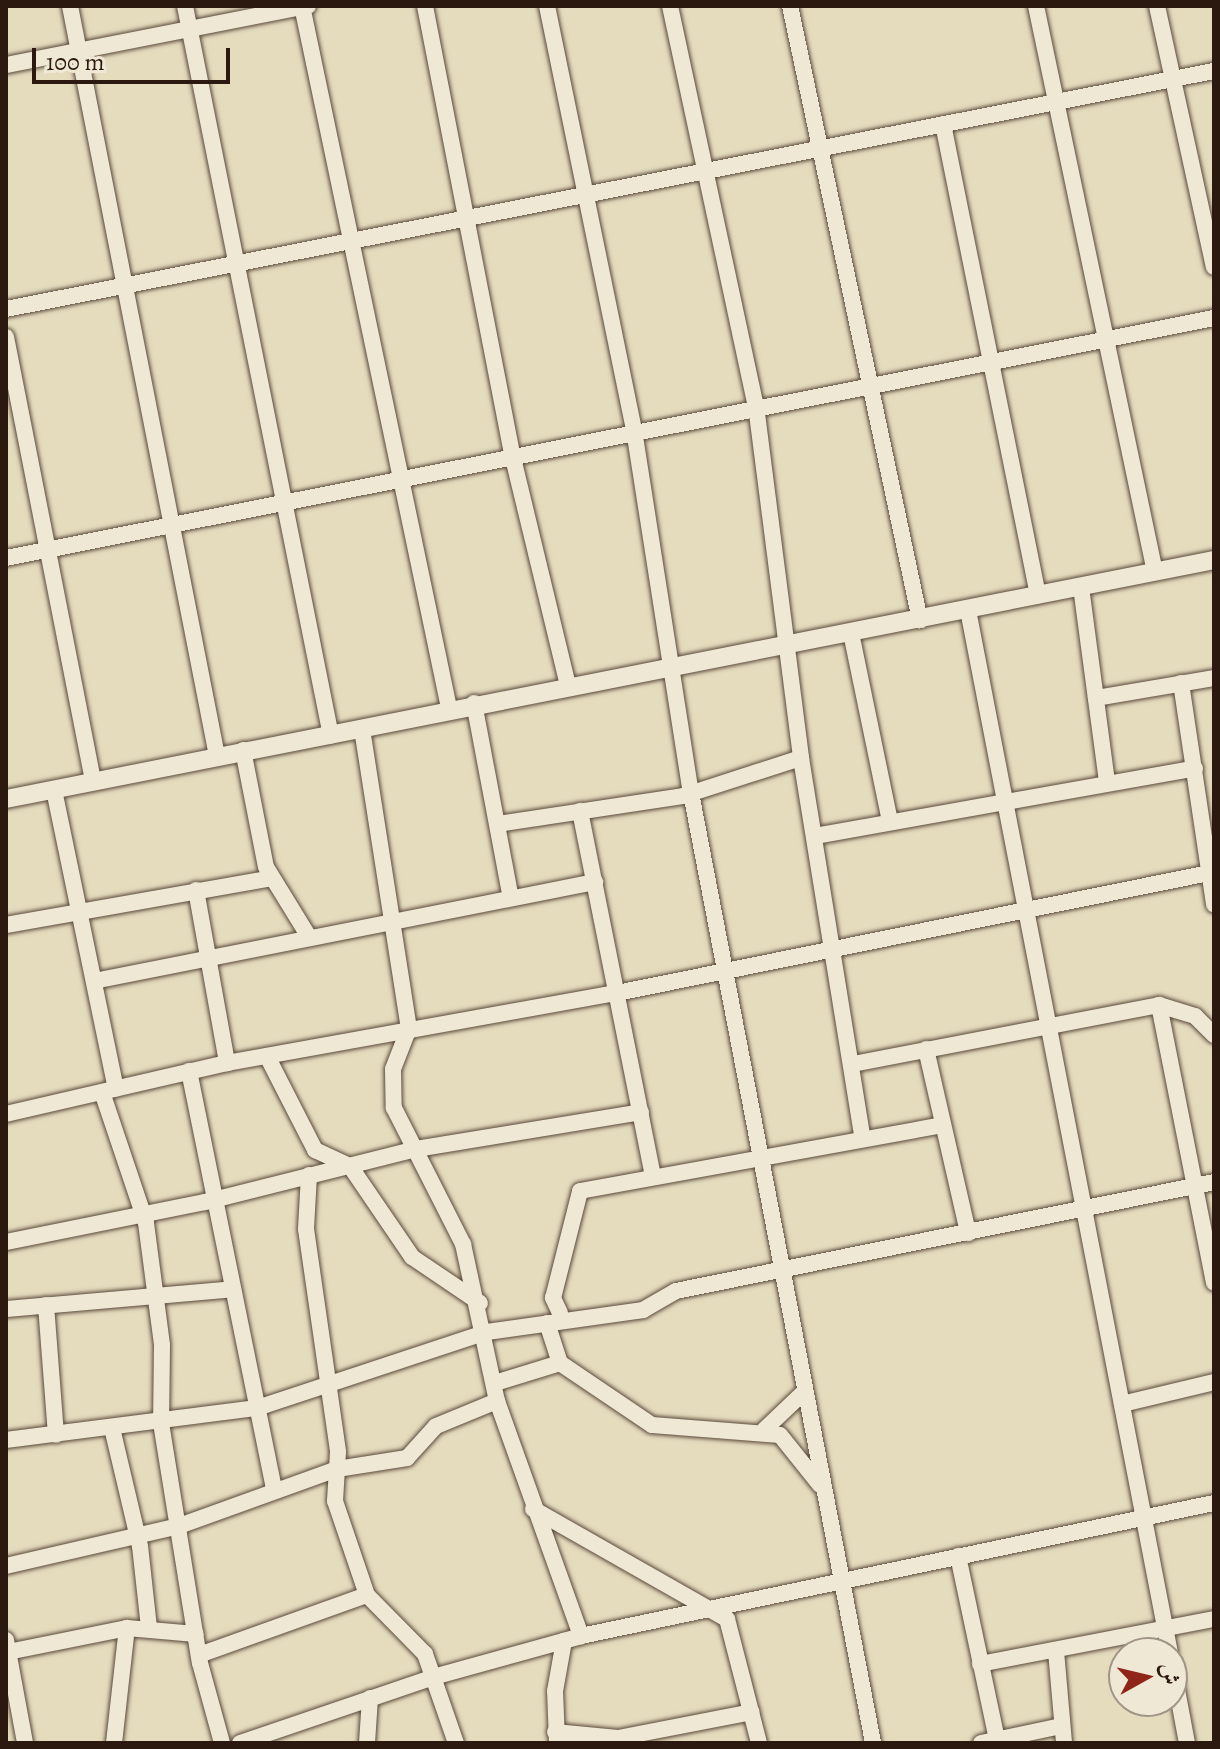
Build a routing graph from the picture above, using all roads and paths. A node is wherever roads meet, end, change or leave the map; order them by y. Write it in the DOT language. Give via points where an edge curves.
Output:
graph roads {
  1 [pos="70,6"];
  2 [pos="185,6"];
  3 [pos="304,6"];
  4 [pos="425,6"];
  5 [pos="547,6"];
  6 [pos="670,6"];
  7 [pos="790,6"];
  8 [pos="1036,6"];
  9 [pos="1157,6"];
  10 [pos="190,29"];
  11 [pos="79,51"];
  12 [pos="6,65"];
  13 [pos="1214,71"];
  14 [pos="1172,79"];
  15 [pos="1055,102"];
  16 [pos="943,124"];
  17 [pos="820,149"];
  18 [pos="708,170"];
  19 [pos="588,194"];
  20 [pos="464,219"];
  21 [pos="354,240"];
  22 [pos="237,263"];
  23 [pos="1214,267"];
  24 [pos="125,285"];
  25 [pos="6,309"];
  26 [pos="1214,318"];
  27 [pos="6,337"];
  28 [pos="1107,338"];
  29 [pos="990,360"];
  30 [pos="872,384"];
  31 [pos="756,406"];
  32 [pos="634,430"];
  33 [pos="512,454"];
  34 [pos="403,479"];
  35 [pos="285,503"];
  36 [pos="173,526"];
  37 [pos="48,550"];
  38 [pos="6,558"];
  39 [pos="1214,560"];
  40 [pos="1155,572"];
  41 [pos="1081,587"];
  42 [pos="1038,596"];
  43 [pos="968,610"];
  44 [pos="920,620"];
  45 [pos="851,633"];
  46 [pos="790,643"];
  47 [pos="675,666"];
  48 [pos="1214,678"];
  49 [pos="1181,683"];
  50 [pos="568,685"];
  51 [pos="1096,698"];
  52 [pos="474,703"];
  53 [pos="449,708"];
  54 [pos="362,729"];
  55 [pos="331,736"];
  56 [pos="243,750"];
  57 [pos="217,756"];
  58 [pos="801,758"];
  59 [pos="1195,768"];
  60 [pos="1107,781"];
  61 [pos="93,782"];
  62 [pos="54,790"];
  63 [pos="691,793"];
  64 [pos="1004,798"];
  65 [pos="6,799"];
  66 [pos="580,811"];
  67 [pos="890,821"];
  68 [pos="498,824"];
  69 [pos="815,836"];
  70 [pos="1211,872"];
  71 [pos="272,878"];
  72 [pos="595,882"];
  73 [pos="196,890"];
  74 [pos="511,898"];
  75 [pos="1214,905"];
  76 [pos="79,910"];
  77 [pos="1026,910"];
  78 [pos="396,920"];
  79 [pos="6,925"];
  80 [pos="309,937"];
  81 [pos="831,950"];
  82 [pos="208,958"];
  83 [pos="728,968"];
  84 [pos="94,981"];
  85 [pos="617,993"];
  86 [pos="1159,1005"];
  87 [pos="1049,1027"];
  88 [pos="409,1028"];
  89 [pos="1214,1035"];
  90 [pos="926,1049"];
  91 [pos="267,1056"];
  92 [pos="227,1063"];
  93 [pos="853,1064"];
  94 [pos="189,1071"];
  95 [pos="109,1091"];
  96 [pos="7,1110"];
  97 [pos="641,1112"];
  98 [pos="942,1125"];
  99 [pos="863,1139"];
  100 [pos="416,1149"];
  101 [pos="761,1159"];
  102 [pos="350,1166"];
  103 [pos="309,1175"];
  104 [pos="653,1177"];
  105 [pos="1214,1182"];
  106 [pos="1193,1186"];
  107 [pos="214,1200"];
  108 [pos="1083,1210"];
  109 [pos="143,1214"];
  110 [pos="968,1233"];
  111 [pos="6,1242"];
  112 [pos="782,1270"];
  113 [pos="1214,1283"];
  114 [pos="233,1289"];
  115 [pos="157,1295"];
  116 [pos="480,1303"];
  117 [pos="46,1305"];
  118 [pos="6,1309"];
  119 [pos="554,1318"];
  120 [pos="487,1332"];
  121 [pos="560,1363"];
  122 [pos="328,1382"];
  123 [pos="1214,1382"];
  124 [pos="495,1383"];
  125 [pos="805,1391"];
  126 [pos="497,1401"];
  127 [pos="1122,1404"];
  128 [pos="257,1408"];
  129 [pos="161,1423"];
  130 [pos="112,1428"];
  131 [pos="764,1430"];
  132 [pos="56,1435"];
  133 [pos="6,1440"];
  134 [pos="337,1469"];
  135 [pos="823,1488"];
  136 [pos="274,1490"];
  137 [pos="1214,1503"];
  138 [pos="533,1509"];
  139 [pos="1145,1516"];
  140 [pos="179,1526"];
  141 [pos="138,1536"];
  142 [pos="958,1556"];
  143 [pos="6,1566"];
  144 [pos="841,1579"];
  145 [pos="367,1595"];
  146 [pos="713,1606"];
  147 [pos="1214,1619"];
  148 [pos="127,1628"];
  149 [pos="149,1628"];
  150 [pos="1166,1629"];
  151 [pos="196,1634"];
  152 [pos="581,1636"];
  153 [pos="1167,1637"];
  154 [pos="564,1641"];
  155 [pos="7,1646"];
  156 [pos="1056,1651"];
  157 [pos="199,1655"];
  158 [pos="980,1664"];
  159 [pos="437,1676"];
  160 [pos="370,1698"];
  161 [pos="752,1712"];
  162 [pos="1182,1717"];
  163 [pos="1061,1726"];
  164 [pos="672,1736"];
  165 [pos="556,1738"];
  166 [pos="989,1741"];
  167 [pos="25,1743"];
  168 [pos="114,1743"];
  169 [pos="222,1743"];
  170 [pos="240,1743"];
  171 [pos="367,1743"];
  172 [pos="456,1743"];
  173 [pos="759,1743"];
  174 [pos="873,1743"];
  175 [pos="1064,1743"];
  176 [pos="1187,1743"];
  1 -- 11 [label="street"];
  2 -- 10 [label="street"];
  3 -- 10 [label="street"];
  3 -- 21 [label="street"];
  4 -- 20 [label="street"];
  5 -- 19 [label="street"];
  6 -- 18 [label="street"];
  7 -- 17 [label="street"];
  8 -- 15 [label="street"];
  9 -- 14 [label="street"];
  10 -- 11 [label="street"];
  10 -- 22 [label="street"];
  11 -- 12 [label="street"];
  11 -- 24 [label="street"];
  13 -- 14 [label="street"];
  14 -- 15 [label="street"];
  14 -- 23 [label="street"];
  15 -- 16 [label="street"];
  15 -- 28 [label="street"];
  16 -- 17 [label="street"];
  16 -- 29 [label="street"];
  17 -- 18 [label="street"];
  17 -- 30 [label="street"];
  18 -- 19 [label="street"];
  18 -- 31 [label="street"];
  19 -- 20 [label="street"];
  19 -- 32 [label="street"];
  20 -- 21 [label="street"];
  20 -- 33 [label="street"];
  21 -- 22 [label="street"];
  21 -- 34 [label="street"];
  22 -- 24 [label="street"];
  22 -- 35 [label="street"];
  24 -- 25 [label="street"];
  24 -- 36 [label="street"];
  26 -- 28 [label="street"];
  27 -- 37 [label="street"];
  28 -- 29 [label="street"];
  28 -- 40 [label="street"];
  29 -- 30 [label="street"];
  29 -- 42 [label="street"];
  30 -- 31 [label="street"];
  30 -- 44 [label="street"];
  31 -- 32 [label="street"];
  31 -- 46 [label="street"];
  32 -- 33 [label="street"];
  32 -- 47 [label="street"];
  33 -- 34 [label="street"];
  33 -- 50 [label="street"];
  34 -- 35 [label="street"];
  34 -- 53 [label="street"];
  35 -- 36 [label="street"];
  35 -- 55 [label="street"];
  36 -- 37 [label="street"];
  36 -- 57 [label="street"];
  37 -- 38 [label="street"];
  37 -- 61 [label="street"];
  39 -- 40 [label="street"];
  40 -- 41 [label="street"];
  41 -- 42 [label="street"];
  41 -- 51 [label="street"];
  42 -- 43 [label="street"];
  43 -- 44 [label="street"];
  43 -- 64 [label="street"];
  44 -- 45 [label="street"];
  45 -- 46 [label="street"];
  45 -- 67 [label="street"];
  46 -- 47 [label="street"];
  46 -- 58 [label="street"];
  47 -- 50 [label="street"];
  47 -- 63 [label="street"];
  48 -- 49 [label="street"];
  49 -- 51 [label="street"];
  49 -- 59 [label="street"];
  50 -- 52 [label="street"];
  51 -- 60 [label="street"];
  52 -- 53 [label="street"];
  52 -- 68 [label="street"];
  53 -- 54 [label="street"];
  54 -- 55 [label="street"];
  54 -- 78 [label="street"];
  55 -- 56 [label="street"];
  56 -- 57 [label="street"];
  56 -- 71 [label="street"];
  57 -- 61 [label="street"];
  58 -- 63 [label="street"];
  58 -- 69 [label="street"];
  59 -- 60 [label="street"];
  59 -- 70 [label="street"];
  60 -- 64 [label="street"];
  61 -- 62 [label="street"];
  62 -- 65 [label="street"];
  62 -- 76 [label="street"];
  63 -- 66 [label="street"];
  63 -- 83 [label="street"];
  64 -- 67 [label="street"];
  64 -- 77 [label="street"];
  66 -- 68 [label="street"];
  66 -- 72 [label="street"];
  67 -- 69 [label="street"];
  68 -- 74 [label="street"];
  69 -- 81 [label="street"];
  70 -- 75 [label="street"];
  70 -- 77 [label="street"];
  71 -- 73 [label="street"];
  71 -- 80 [label="street"];
  72 -- 74 [label="street"];
  72 -- 85 [label="street"];
  73 -- 76 [label="street"];
  73 -- 82 [label="street"];
  74 -- 78 [label="street"];
  76 -- 79 [label="street"];
  76 -- 84 [label="street"];
  77 -- 81 [label="street"];
  77 -- 87 [label="street"];
  78 -- 80 [label="street"];
  78 -- 88 [label="street"];
  80 -- 82 [label="street"];
  81 -- 83 [label="street"];
  81 -- 93 [label="street"];
  82 -- 84 [label="street"];
  82 -- 92 [label="street"];
  83 -- 85 [label="street"];
  83 -- 101 [label="street"];
  84 -- 95 [label="street"];
  85 -- 88 [label="street"];
  85 -- 97 [label="street"];
  86 -- 87 [label="street"];
  86 -- 89 [label="street" via="1195,1016"];
  86 -- 106 [label="street"];
  87 -- 90 [label="street"];
  87 -- 108 [label="street"];
  88 -- 91 [label="street"];
  88 -- 100 [label="street" via="393,1069 392,1095"];
  90 -- 93 [label="street"];
  90 -- 98 [label="street"];
  91 -- 92 [label="street"];
  91 -- 102 [label="street" via="315,1150"];
  92 -- 94 [label="street"];
  93 -- 99 [label="street"];
  94 -- 95 [label="street"];
  94 -- 107 [label="street"];
  95 -- 96 [label="street"];
  95 -- 109 [label="street"];
  97 -- 100 [label="street"];
  97 -- 104 [label="street"];
  98 -- 99 [label="street"];
  98 -- 110 [label="street"];
  99 -- 101 [label="street"];
  100 -- 102 [label="street"];
  100 -- 116 [label="street" via="463,1244"];
  101 -- 104 [label="street"];
  101 -- 112 [label="street"];
  102 -- 103 [label="street"];
  102 -- 116 [label="street" via="412,1257"];
  103 -- 107 [label="street"];
  103 -- 122 [label="street" via="306,1229"];
  104 -- 119 [label="street" via="580,1191 553,1298"];
  105 -- 106 [label="street"];
  106 -- 108 [label="street"];
  106 -- 113 [label="street"];
  107 -- 109 [label="street"];
  107 -- 114 [label="street"];
  108 -- 110 [label="street"];
  108 -- 127 [label="street"];
  109 -- 111 [label="street"];
  109 -- 115 [label="street"];
  110 -- 112 [label="street"];
  112 -- 119 [label="street" via="676,1291 643,1310"];
  112 -- 125 [label="street"];
  114 -- 115 [label="street"];
  114 -- 128 [label="street"];
  115 -- 117 [label="street"];
  115 -- 129 [label="street"];
  116 -- 120 [label="street"];
  117 -- 118 [label="street"];
  117 -- 132 [label="street"];
  119 -- 120 [label="street"];
  119 -- 121 [label="street"];
  120 -- 122 [label="street"];
  120 -- 124 [label="street"];
  121 -- 124 [label="street"];
  121 -- 131 [label="street" via="652,1425"];
  122 -- 128 [label="street"];
  122 -- 134 [label="street"];
  123 -- 127 [label="street"];
  124 -- 126 [label="street"];
  125 -- 131 [label="street"];
  125 -- 135 [label="street"];
  126 -- 134 [label="street" via="436,1426 407,1458"];
  126 -- 138 [label="street"];
  127 -- 139 [label="street"];
  128 -- 129 [label="street"];
  128 -- 136 [label="street"];
  129 -- 130 [label="street"];
  129 -- 140 [label="street"];
  130 -- 132 [label="street"];
  130 -- 141 [label="street"];
  131 -- 135 [label="street" via="795,1449"];
  132 -- 133 [label="street"];
  134 -- 136 [label="street"];
  134 -- 145 [label="street" via="335,1501"];
  135 -- 144 [label="street"];
  136 -- 140 [label="street"];
  137 -- 139 [label="street"];
  138 -- 146 [label="street"];
  138 -- 152 [label="street"];
  139 -- 142 [label="street"];
  139 -- 150 [label="street"];
  140 -- 141 [label="street"];
  140 -- 151 [label="street"];
  141 -- 143 [label="street"];
  141 -- 149 [label="street"];
  142 -- 144 [label="street"];
  142 -- 158 [label="street"];
  144 -- 146 [label="street"];
  144 -- 174 [label="street"];
  145 -- 157 [label="street"];
  145 -- 159 [label="street" via="425,1654"];
  146 -- 152 [label="street"];
  146 -- 161 [label="street" via="727,1619"];
  147 -- 150 [label="street"];
  148 -- 149 [label="street"];
  148 -- 155 [label="street"];
  148 -- 168 [label="street"];
  149 -- 151 [label="street"];
  150 -- 153 [label="street"];
  150 -- 156 [label="street"];
  151 -- 157 [label="street"];
  152 -- 154 [label="street"];
  154 -- 159 [label="street"];
  154 -- 165 [label="street"];
  155 -- 167 [label="street"];
  156 -- 158 [label="street"];
  156 -- 163 [label="street"];
  157 -- 169 [label="street"];
  158 -- 166 [label="street"];
  159 -- 160 [label="street"];
  159 -- 172 [label="street"];
  160 -- 170 [label="street"];
  160 -- 171 [label="street"];
  161 -- 164 [label="street"];
  161 -- 173 [label="street"];
  162 -- 176 [label="street"];
  163 -- 166 [label="street"];
  163 -- 175 [label="street"];
  164 -- 165 [label="street"];
}
